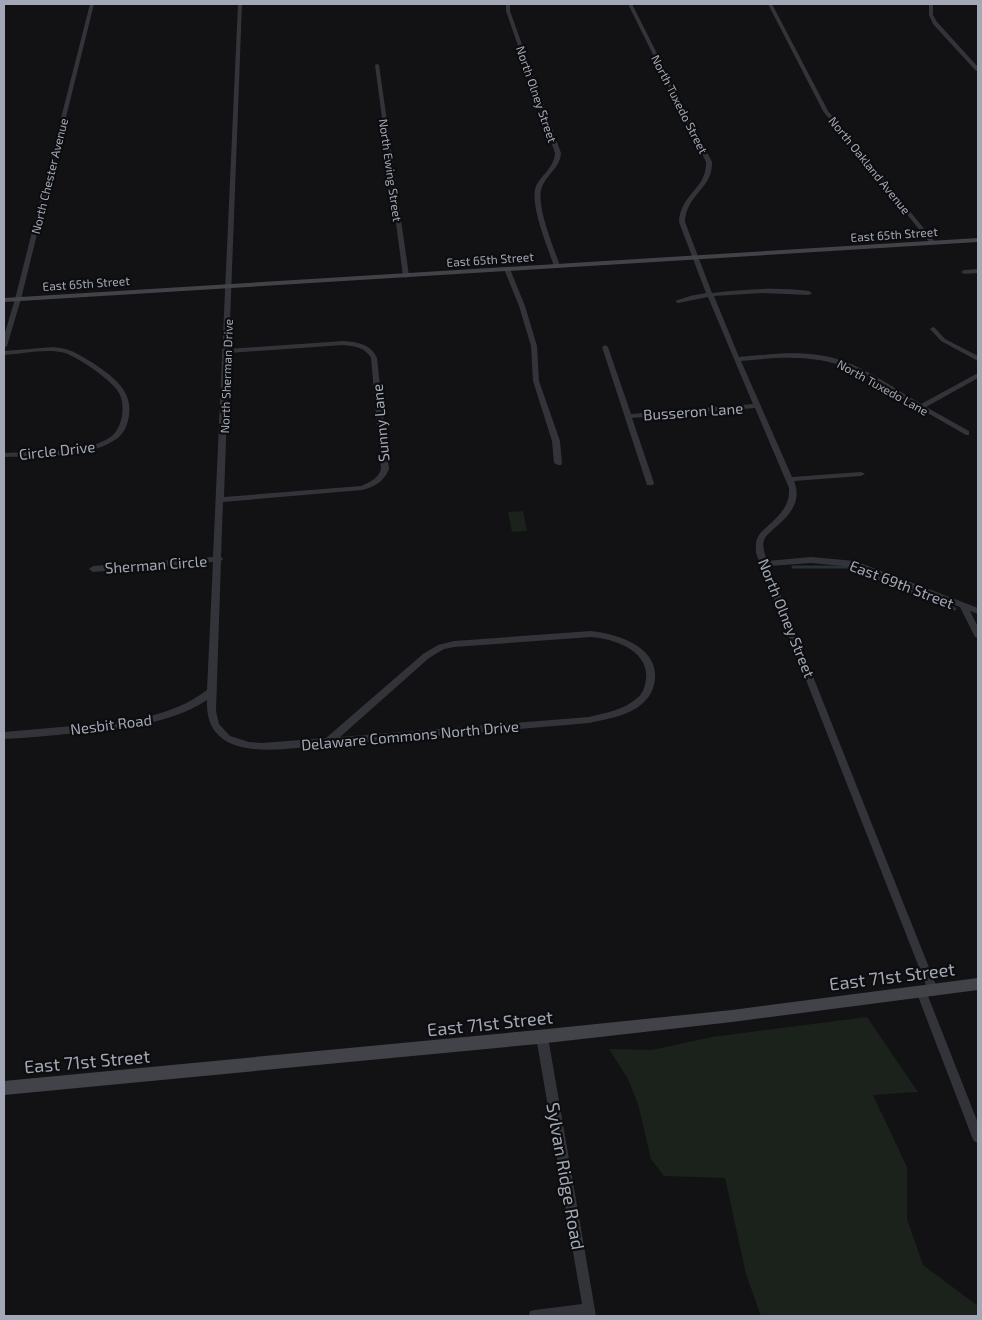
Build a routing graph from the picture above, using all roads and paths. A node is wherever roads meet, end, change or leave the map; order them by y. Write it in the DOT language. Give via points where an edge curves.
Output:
graph roads {
  1 [pos="92,4"];
  2 [pos="240,4"];
  3 [pos="508,4"];
  4 [pos="630,4"];
  5 [pos="770,4"];
  6 [pos="932,4"];
  7 [pos="377,65"];
  8 [pos="978,70"];
  9 [pos="978,240"];
  10 [pos="933,243"];
  11 [pos="696,258"];
  12 [pos="557,266"];
  13 [pos="507,269"];
  14 [pos="978,271"];
  15 [pos="964,272"];
  16 [pos="406,276"];
  17 [pos="229,285"];
  18 [pos="809,293"];
  19 [pos="711,295"];
  20 [pos="18,299"];
  21 [pos="4,300"];
  22 [pos="678,301"];
  23 [pos="933,329"];
  24 [pos="4,346"];
  25 [pos="605,347"];
  26 [pos="227,351"];
  27 [pos="4,353"];
  28 [pos="736,359"];
  29 [pos="978,359"];
  30 [pos="978,375"];
  31 [pos="758,406"];
  32 [pos="921,407"];
  33 [pos="628,416"];
  34 [pos="966,433"];
  35 [pos="4,455"];
  36 [pos="558,463"];
  37 [pos="861,474"];
  38 [pos="790,479"];
  39 [pos="650,483"];
  40 [pos="221,500"];
  41 [pos="219,559"];
  42 [pos="766,564"];
  43 [pos="93,569"];
  44 [pos="964,607"];
  45 [pos="978,611"];
  46 [pos="978,635"];
  47 [pos="212,691"];
  48 [pos="4,736"];
  49 [pos="231,740"];
  50 [pos="327,743"];
  51 [pos="978,984"];
  52 [pos="927,990"];
  53 [pos="542,1037"];
  54 [pos="4,1088"];
  55 [pos="978,1137"];
  56 [pos="589,1313"];
  57 [pos="535,1316"];
  1 -- 20 [label="street, North Chester Avenue"];
  2 -- 17 [label="street, North Sherman Drive"];
  3 -- 12 [label="street, North Olney Street" via="557,152 557,164 541,182 537,195"];
  4 -- 11 [label="street, North Tuxedo Street" via="709,162 708,176 686,201 681,213 682,224"];
  5 -- 10 [label="street, North Oakland Avenue" via="826,110"];
  6 -- 8 [label="street" via="931,15 935,23"];
  7 -- 16 [label="street, North Ewing Street"];
  9 -- 10 [label="street, East 65th Street"];
  10 -- 11 [label="street, East 65th Street"];
  11 -- 12 [label="street, East 65th Street"];
  11 -- 19 [label="street, North Olney Street"];
  12 -- 13 [label="street, East 65th Street"];
  13 -- 16 [label="street, East 65th Street"];
  13 -- 36 [label="street" via="534,346 536,381 556,441"];
  14 -- 15 [label="street"];
  16 -- 17 [label="street, East 65th Street"];
  17 -- 20 [label="street, East 65th Street"];
  17 -- 26 [label="street, North Sherman Drive"];
  18 -- 19 [label="street" via="784,290"];
  19 -- 22 [label="street"];
  19 -- 28 [label="street, North Olney Street"];
  20 -- 21 [label="street, East 65th Street"];
  20 -- 24 [label="street, North Chester Avenue"];
  23 -- 29 [label="street" via="942,340"];
  25 -- 33 [label="street"];
  26 -- 40 [label="street, North Sherman Drive"];
  26 -- 40 [label="street, Sunny Lane" via="343,343 369,350 374,358 385,469 378,480 362,488"];
  27 -- 35 [label="street, Circle Drive" via="66,351 110,378 122,390 126,406 121,431 109,442 85,450"];
  28 -- 31 [label="street, North Olney Street"];
  28 -- 32 [label="street, North Tuxedo Lane" via="797,355 833,360 852,367"];
  30 -- 32 [label="street"];
  31 -- 33 [label="street, Busseron Lane"];
  31 -- 38 [label="street, North Olney Street"];
  32 -- 34 [label="street, North Tuxedo Lane"];
  33 -- 39 [label="street"];
  37 -- 38 [label="street"];
  38 -- 42 [label="street, North Olney Street" via="794,493 791,507 760,542"];
  40 -- 41 [label="street, North Sherman Drive"];
  41 -- 43 [label="street, Sherman Circle"];
  41 -- 47 [label="street, North Sherman Drive"];
  42 -- 44 [label="street, East 69th Street" via="828,560 855,564"];
  42 -- 52 [label="street, North Olney Street"];
  44 -- 45 [label="street, East 69th Street"];
  44 -- 46 [label="street"];
  47 -- 48 [label="street, Nesbit Road" via="181,710 149,720"];
  47 -- 49 [label="street, North Sherman Drive" via="213,721"];
  49 -- 50 [label="street, Delaware Commons North Drive" via="262,748"];
  50 -- 50 [label="street, Delaware Commons North Drive" via="589,720 625,710 639,701 648,690 651,676 642,654 626,642 607,636 591,634 459,643 441,647 426,656"];
  51 -- 52 [label="street, East 71st Street"];
  52 -- 53 [label="street, East 71st Street"];
  52 -- 55 [label="street, North Olney Street"];
  53 -- 54 [label="street, East 71st Street"];
  53 -- 56 [label="street, Sylvan Ridge Road"];
  56 -- 57 [label="street"];
}
